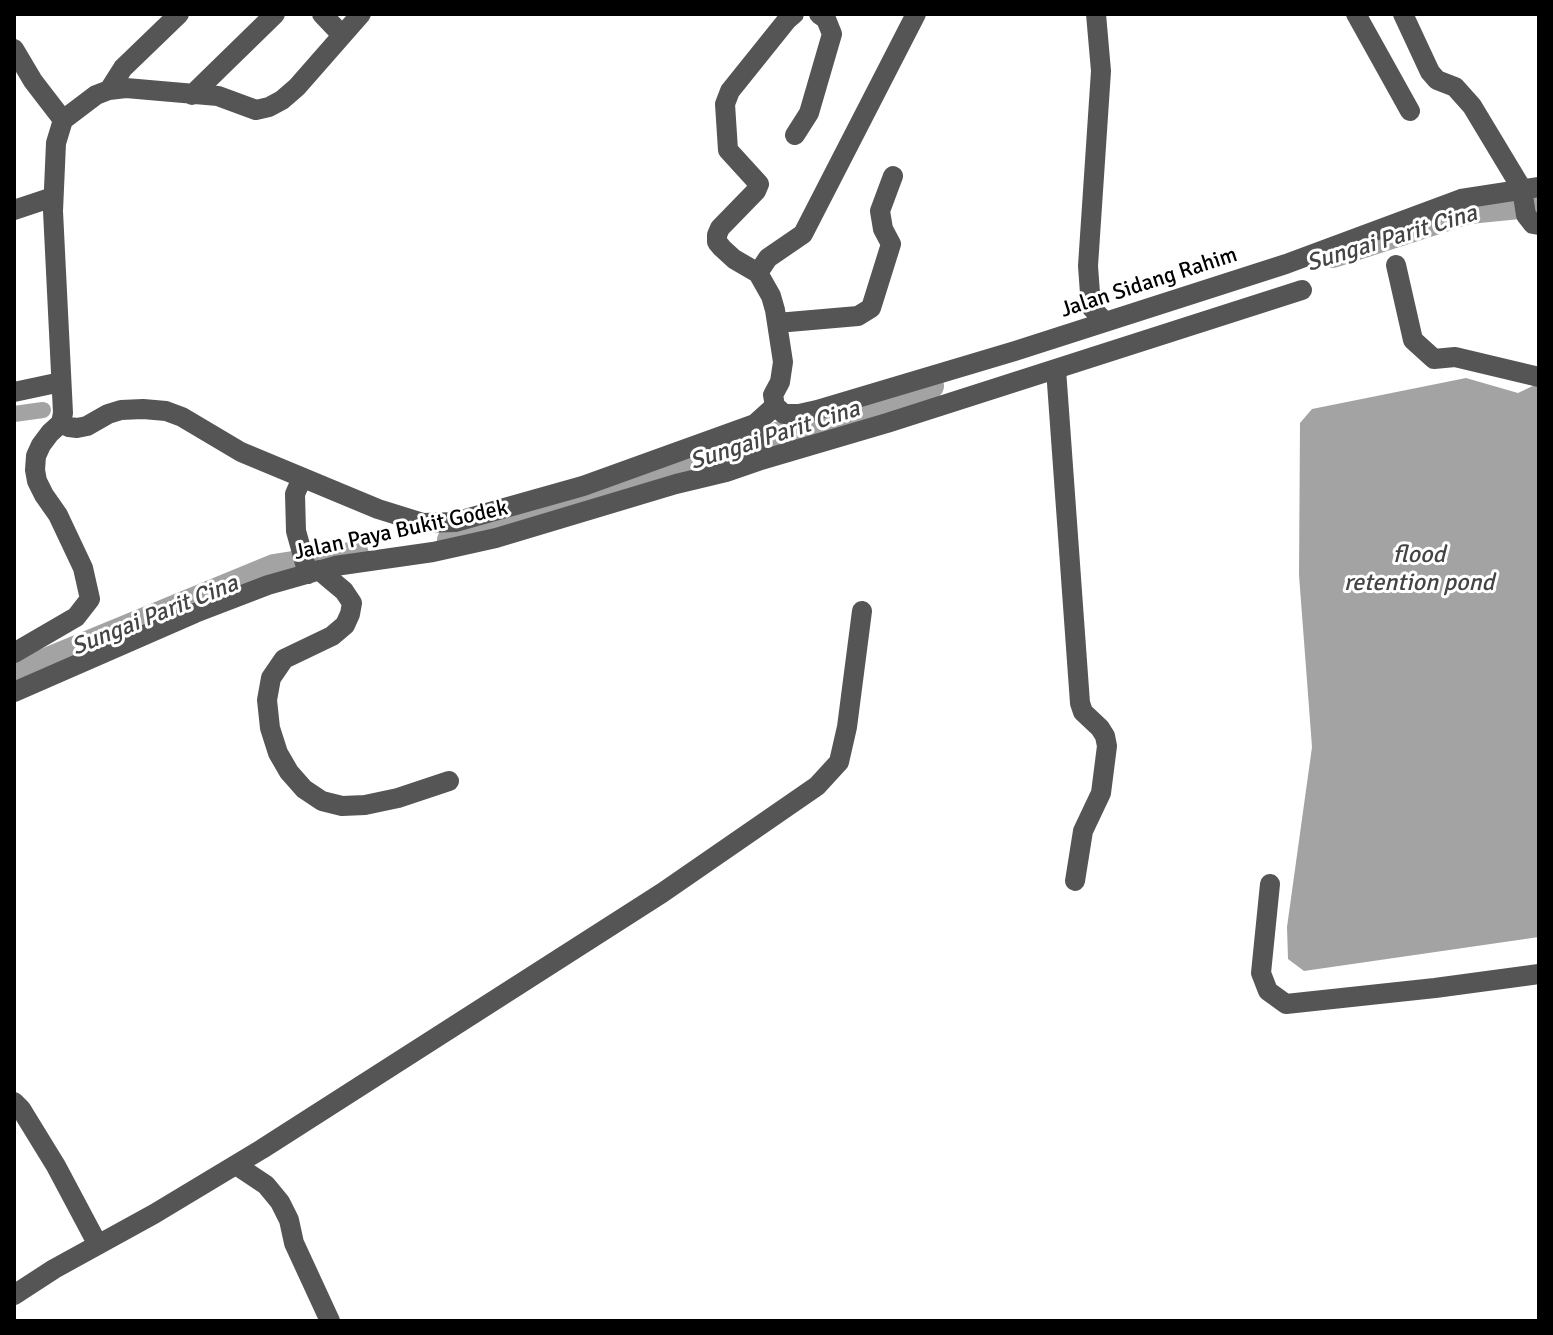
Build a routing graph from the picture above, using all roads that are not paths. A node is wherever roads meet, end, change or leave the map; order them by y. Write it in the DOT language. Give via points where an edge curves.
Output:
graph roads {
  1 [pos="179,14"];
  2 [pos="275,14"];
  3 [pos="322,14"];
  4 [pos="361,14"];
  5 [pos="794,14"];
  6 [pos="819,14"];
  7 [pos="916,14"];
  8 [pos="1096,14"];
  9 [pos="1356,14"];
  10 [pos="1403,14"];
  11 [pos="342,35"];
  12 [pos="14,49"];
  13 [pos="109,90"];
  14 [pos="192,95"];
  15 [pos="1410,111"];
  16 [pos="63,120"];
  17 [pos="795,135"];
  18 [pos="893,176"];
  19 [pos="53,197"];
  20 [pos="1530,203"];
  21 [pos="14,210"];
  22 [pos="1396,265"];
  23 [pos="758,273"];
  24 [pos="1302,290"];
  25 [pos="1105,322"];
  26 [pos="777,323"];
  27 [pos="1056,369"];
  28 [pos="1538,376"];
  29 [pos="61,382"];
  30 [pos="14,392"];
  31 [pos="764,417"];
  32 [pos="61,423"];
  33 [pos="758,458"];
  34 [pos="299,484"];
  35 [pos="309,565"];
  36 [pos="862,611"];
  37 [pos="14,653"];
  38 [pos="14,692"];
  39 [pos="449,781"];
  40 [pos="1075,881"];
  41 [pos="1270,884"];
  42 [pos="1539,974"];
  43 [pos="14,1102"];
  44 [pos="236,1165"];
  45 [pos="98,1245"];
  46 [pos="14,1295"];
  47 [pos="330,1321"];
  1 -- 13 [label="street" via="123,68"];
  2 -- 14 [label="street"];
  3 -- 11 [label="street"];
  4 -- 11 [label="street"];
  5 -- 23 [label="street" via="725,104 728,150 759,184 720,228 717,242"];
  6 -- 17 [label="street" via="832,34 809,113"];
  7 -- 23 [label="street" via="803,234 768,258"];
  8 -- 25 [label="street" via="1101,71 1088,266 1091,307"];
  9 -- 15 [label="street"];
  10 -- 20 [label="street" via="1430,72 1455,87 1472,106"];
  11 -- 14 [label="street" via="297,87 269,107 256,110 218,96"];
  12 -- 16 [label="street"];
  13 -- 14 [label="street"];
  13 -- 16 [label="street"];
  16 -- 19 [label="street"];
  18 -- 26 [label="street" via="880,211 891,244 871,308 858,316"];
  19 -- 21 [label="street"];
  19 -- 29 [label="street"];
  20 -- 25 [label="street, Jalan Sidang Rahim" via="1461,199 1286,264"];
  22 -- 28 [label="street" via="1413,340 1434,359 1455,357"];
  23 -- 26 [label="street"];
  24 -- 27 [label="street, Jalan Paya Bukit Godek"];
  25 -- 31 [label="street, Jalan Sidang Rahim" via="799,414"];
  26 -- 31 [label="street" via="783,362"];
  27 -- 33 [label="street, Jalan Paya Bukit Godek"];
  27 -- 40 [label="street" via="1080,703 1107,746 1101,793 1083,831"];
  29 -- 30 [label="street"];
  29 -- 32 [label="street"];
  31 -- 33 [label="street"];
  31 -- 34 [label="street" via="583,486 455,522 423,523"];
  32 -- 34 [label="street" via="77,428 121,410 166,411"];
  32 -- 37 [label="street" via="41,445 35,470 83,568 90,599 76,617"];
  33 -- 35 [label="street, Jalan Paya Bukit Godek" via="726,472 496,538 433,552"];
  34 -- 35 [label="street" via="296,531"];
  35 -- 38 [label="street, Jalan Paya Bukit Godek"];
  35 -- 39 [label="street" via="352,603 345,625 284,659 271,678 270,728 289,772 322,801 342,806 398,798"];
  36 -- 44 [label="street" via="839,762 817,786 662,893"];
  41 -- 42 [label="street" via="1261,973 1268,991 1286,1004"];
  43 -- 45 [label="street"];
  44 -- 45 [label="street"];
  44 -- 47 [label="street" via="266,1185 280,1202"];
  45 -- 46 [label="street"];
}
